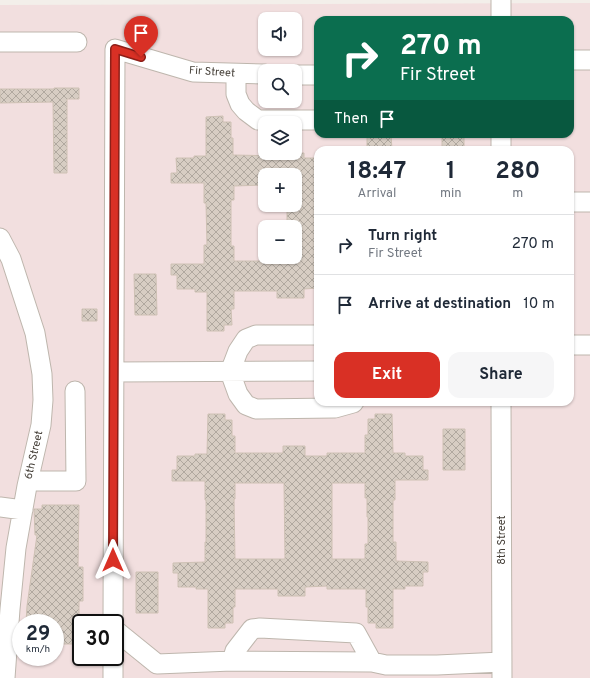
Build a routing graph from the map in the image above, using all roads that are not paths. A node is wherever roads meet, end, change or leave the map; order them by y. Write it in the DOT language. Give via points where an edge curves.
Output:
graph roads {
  1 [pos="500,0"];
  2 [pos="501,16"];
  3 [pos="0,42"];
  4 [pos="77,42"];
  5 [pos="574,60"];
  6 [pos="590,60"];
  7 [pos="236,74"];
  8 [pos="258,74"];
  9 [pos="302,75"];
  10 [pos="314,75"];
  11 [pos="314,120"];
  12 [pos="574,202"];
  13 [pos="590,202"];
  14 [pos="0,238"];
  15 [pos="314,335"];
  16 [pos="574,345"];
  17 [pos="590,345"];
  18 [pos="314,371"];
  19 [pos="114,372"];
  20 [pos="230,372"];
  21 [pos="75,391"];
  22 [pos="344,406"];
  23 [pos="501,406"];
  24 [pos="28,481"];
  25 [pos="0,507"];
  26 [pos="23,510"];
  27 [pos="5,609"];
  28 [pos="113,614"];
  29 [pos="124,637"];
  30 [pos="232,661"];
  31 [pos="372,662"];
  32 [pos="113,666"];
  33 [pos="502,670"];
  34 [pos="3,677"];
  35 [pos="113,678"];
  1 -- 2 [label="street"];
  3 -- 4 [label="street"];
  5 -- 6 [label="street"];
  7 -- 8 [label="street, Fir Street"];
  7 -- 11 [label="street" via="236,94 240,104 258,120"];
  7 -- 19 [label="street, Fir Street" via="193,72 115,49"];
  9 -- 10 [label="street"];
  12 -- 13 [label="street"];
  14 -- 24 [label="street, 6th Street" via="11,260 35,333 42,374 41,425"];
  15 -- 20 [label="street" via="256,335 246,339"];
  16 -- 17 [label="street"];
  18 -- 20 [label="street"];
  19 -- 20 [label="street"];
  19 -- 28 [label="street"];
  20 -- 22 [label="street" via="238,394 246,405 256,409"];
  21 -- 24 [label="street" via="76,480"];
  23 -- 33 [label="street, 8th Street"];
  24 -- 26 [label="street, 6th Street"];
  25 -- 26 [label="street"];
  26 -- 27 [label="street, 6th Street"];
  27 -- 34 [label="street, 6th Street"];
  29 -- 30 [label="street" via="157,664"];
  30 -- 31 [label="street"];
  30 -- 31 [label="street" via="246,635 252,629 260,628 356,633"];
  31 -- 33 [label="street" via="386,666 437,665"];
  32 -- 35 [label="street"];
}
